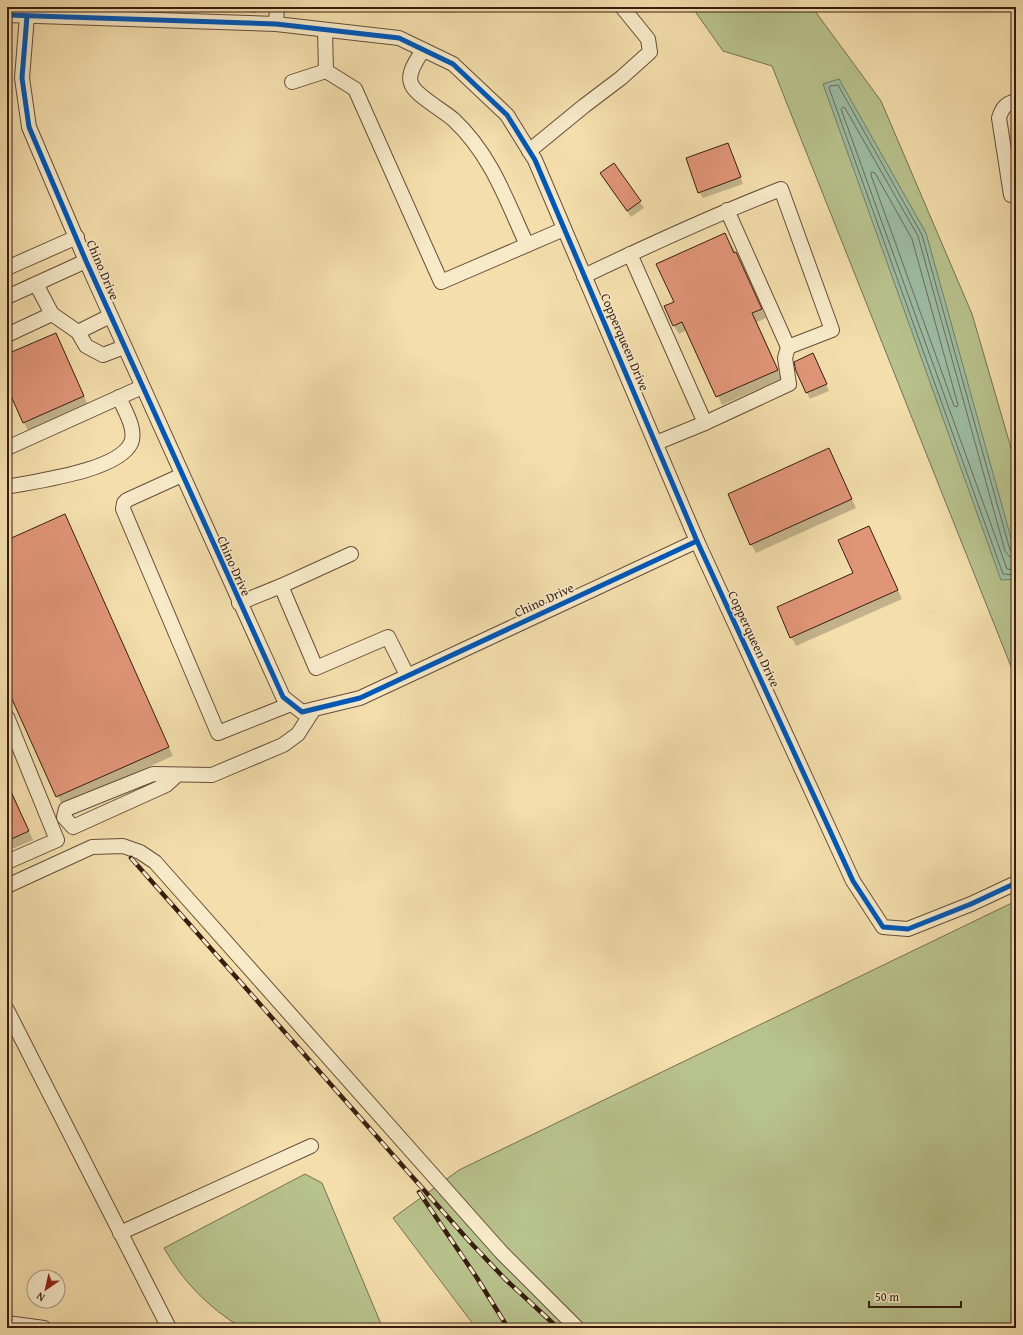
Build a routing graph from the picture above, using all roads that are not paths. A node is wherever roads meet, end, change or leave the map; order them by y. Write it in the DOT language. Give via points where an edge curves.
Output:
graph roads {
  1 [pos="277,7"];
  2 [pos="622,7"];
  3 [pos="7,15"];
  4 [pos="27,16"];
  5 [pos="276,24"];
  6 [pos="325,31"];
  7 [pos="423,50"];
  8 [pos="326,71"];
  9 [pos="292,82"];
  10 [pos="1016,101"];
  11 [pos="529,151"];
  12 [pos="1011,195"];
  13 [pos="727,210"];
  14 [pos="564,229"];
  15 [pos="77,237"];
  16 [pos="527,245"];
  17 [pos="630,254"];
  18 [pos="86,261"];
  19 [pos="7,268"];
  20 [pos="584,276"];
  21 [pos="36,284"];
  22 [pos="7,297"];
  23 [pos="52,314"];
  24 [pos="110,316"];
  25 [pos="78,332"];
  26 [pos="7,335"];
  27 [pos="124,347"];
  28 [pos="788,347"];
  29 [pos="142,387"];
  30 [pos="119,397"];
  31 [pos="704,423"];
  32 [pos="656,443"];
  33 [pos="7,448"];
  34 [pos="182,475"];
  35 [pos="7,487"];
  36 [pos="697,541"];
  37 [pos="351,554"];
  38 [pos="281,586"];
  39 [pos="239,603"];
  40 [pos="407,676"];
  41 [pos="291,704"];
  42 [pos="314,709"];
  43 [pos="7,719"];
  44 [pos="176,776"];
  45 [pos="7,862"];
  46 [pos="1016,883"];
  47 [pos="7,886"];
  48 [pos="7,1010"];
  49 [pos="311,1146"];
  50 [pos="120,1233"];
  51 [pos="7,1322"];
  52 [pos="44,1328"];
  53 [pos="169,1328"];
  54 [pos="577,1328"];
  1 -- 5 [label="street"];
  2 -- 11 [label="street" via="648,39 650,52"];
  3 -- 4 [label="street, Copperqueen Drive"];
  4 -- 5 [label="street, Copperqueen Drive"];
  4 -- 15 [label="street, Chino Drive" via="22,78 29,127"];
  5 -- 6 [label="street, Copperqueen Drive"];
  6 -- 7 [label="street, Copperqueen Drive" via="399,38"];
  6 -- 8 [label="street"];
  7 -- 11 [label="street, Copperqueen Drive" via="453,64 507,115"];
  7 -- 16 [label="street" via="412,69 410,82 414,90 468,133 484,154"];
  8 -- 9 [label="street"];
  8 -- 16 [label="street" via="355,89 441,282"];
  10 -- 12 [label="street" via="1005,106 999,118"];
  11 -- 14 [label="street, Copperqueen Drive"];
  13 -- 17 [label="street"];
  13 -- 28 [label="street"];
  13 -- 28 [label="street" via="781,189 832,330"];
  14 -- 16 [label="street"];
  14 -- 20 [label="street, Copperqueen Drive"];
  15 -- 18 [label="street, Chino Drive"];
  15 -- 19 [label="street"];
  17 -- 20 [label="street"];
  17 -- 31 [label="street"];
  18 -- 21 [label="street"];
  18 -- 24 [label="street, Chino Drive"];
  20 -- 32 [label="street, Copperqueen Drive"];
  21 -- 22 [label="street"];
  21 -- 23 [label="street"];
  23 -- 25 [label="street"];
  23 -- 26 [label="street"];
  24 -- 25 [label="street"];
  24 -- 27 [label="street, Chino Drive"];
  25 -- 27 [label="street" via="86,346 103,355"];
  27 -- 29 [label="street, Chino Drive"];
  28 -- 31 [label="street" via="785,358 789,384"];
  29 -- 30 [label="street"];
  29 -- 34 [label="street, Chino Drive"];
  30 -- 33 [label="street"];
  30 -- 35 [label="street" via="132,430 131,443 124,452 114,460 73,474"];
  31 -- 32 [label="street"];
  32 -- 36 [label="street, Copperqueen Drive"];
  34 -- 39 [label="street, Chino Drive"];
  34 -- 41 [label="street" via="127,500 123,509 218,733"];
  36 -- 40 [label="street, Chino Drive"];
  36 -- 46 [label="street, Copperqueen Drive" via="853,881 883,926 908,930"];
  37 -- 38 [label="street"];
  38 -- 39 [label="street"];
  38 -- 40 [label="street" via="316,668 388,637"];
  39 -- 41 [label="street, Chino Drive" via="282,698"];
  40 -- 42 [label="street, Chino Drive" via="360,698"];
  41 -- 42 [label="street, Chino Drive" via="302,712"];
  42 -- 44 [label="street" via="298,734 283,745 212,775"];
  43 -- 45 [label="street" via="57,840"];
  44 -- 44 [label="street" via="153,774 66,809 64,817 73,827 166,784"];
  47 -- 54 [label="street" via="92,847 123,846 140,852 155,862 502,1253"];
  48 -- 50 [label="street"];
  49 -- 50 [label="street"];
  50 -- 53 [label="street"];
  51 -- 52 [label="street"];
}
